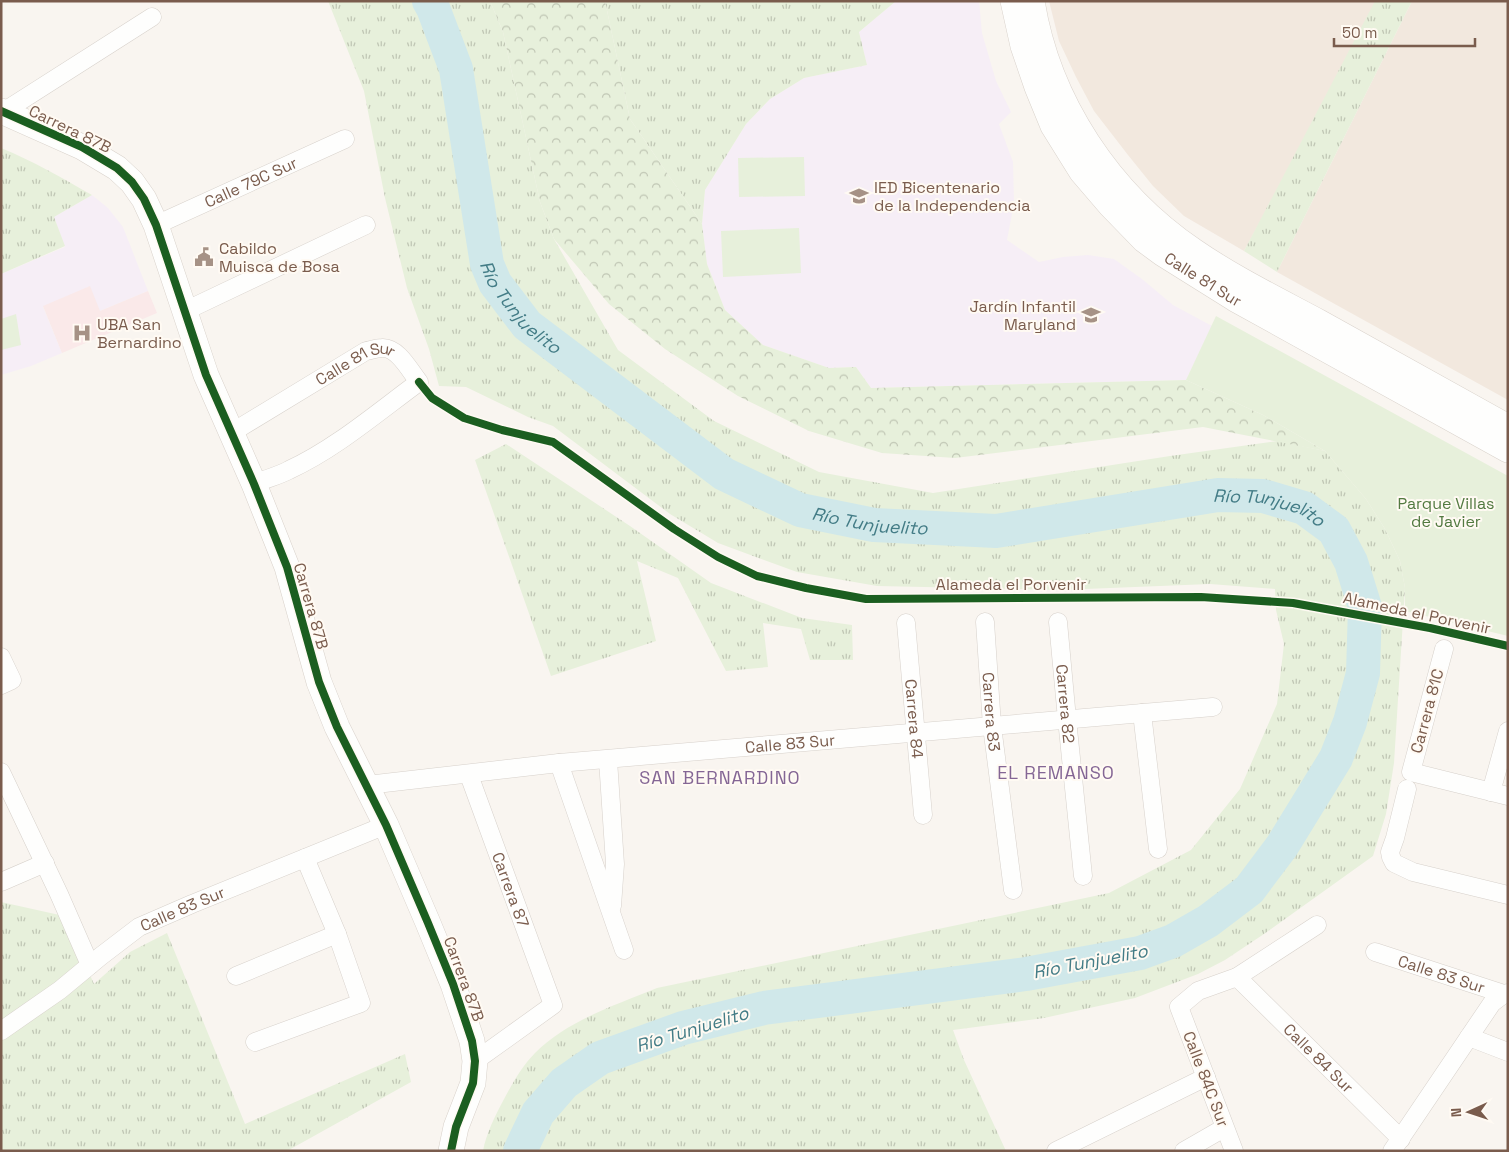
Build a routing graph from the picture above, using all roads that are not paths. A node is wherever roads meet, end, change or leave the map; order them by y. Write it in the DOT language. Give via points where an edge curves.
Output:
graph roads {
  1 [pos="1013,1"];
  2 [pos="1032,1"];
  3 [pos="152,17"];
  4 [pos="2,112"];
  5 [pos="345,138"];
  6 [pos="156,225"];
  7 [pos="366,225"];
  8 [pos="185,311"];
  9 [pos="1508,427"];
  10 [pos="231,433"];
  11 [pos="1508,450"];
  12 [pos="254,484"];
  13 [pos="985,622"];
  14 [pos="1058,622"];
  15 [pos="906,623"];
  16 [pos="1444,649"];
  17 [pos="1,657"];
  18 [pos="6,683"];
  19 [pos="1213,707"];
  20 [pos="1142,713"];
  21 [pos="1067,719"];
  22 [pos="992,726"];
  23 [pos="1508,731"];
  24 [pos="915,732"];
  25 [pos="608,760"];
  26 [pos="559,763"];
  27 [pos="1,772"];
  28 [pos="469,775"];
  29 [pos="367,785"];
  30 [pos="1407,789"];
  31 [pos="1499,794"];
  32 [pos="7,797"];
  33 [pos="923,815"];
  34 [pos="386,825"];
  35 [pos="1158,849"];
  36 [pos="304,858"];
  37 [pos="44,863"];
  38 [pos="1083,876"];
  39 [pos="1,882"];
  40 [pos="1013,890"];
  41 [pos="1508,895"];
  42 [pos="611,913"];
  43 [pos="1317,925"];
  44 [pos="337,934"];
  45 [pos="624,950"];
  46 [pos="1375,952"];
  47 [pos="90,965"];
  48 [pos="236,976"];
  49 [pos="1238,977"];
  50 [pos="1506,993"];
  51 [pos="1,1031"];
  52 [pos="1469,1037"];
  53 [pos="256,1042"];
  54 [pos="1508,1052"];
  55 [pos="475,1061"];
  56 [pos="1206,1077"];
  57 [pos="1224,1128"];
  58 [pos="1397,1145"];
  59 [pos="451,1151"];
  60 [pos="1056,1151"];
  61 [pos="1184,1151"];
  62 [pos="1234,1151"];
  1 -- 11 [label="street, Calle 81 Sur" via="1026,54 1054,126 1081,171 1144,240 1235,298"];
  2 -- 9 [label="street, Calle 81 Sur" via="1050,71 1077,126 1112,177 1155,221 1194,251 1236,276"];
  3 -- 4 [label="street"];
  4 -- 6 [label="street, Carrera 87B" via="82,147 117,168 132,182"];
  5 -- 6 [label="street, Calle 79C Sur"];
  6 -- 8 [label="street, Carrera 87B"];
  7 -- 8 [label="street"];
  8 -- 10 [label="street, Carrera 87B" via="206,375"];
  10 -- 12 [label="street, Carrera 87B"];
  10 -- 12 [label="street, Calle 81 Sur" via="366,351 391,350 419,382 317,455"];
  12 -- 29 [label="street, Carrera 87B" via="287,567 320,682 344,743"];
  13 -- 22 [label="street, Carrera 83"];
  14 -- 21 [label="street, Carrera 82"];
  15 -- 24 [label="street, Carrera 84"];
  16 -- 31 [label="street, Carrera 81C" via="1411,772"];
  17 -- 18 [label="street"];
  19 -- 20 [label="street, Calle 83 Sur"];
  20 -- 21 [label="street, Calle 83 Sur"];
  20 -- 35 [label="street"];
  21 -- 22 [label="street, Calle 83 Sur"];
  21 -- 38 [label="street, Carrera 82"];
  22 -- 24 [label="street, Calle 83 Sur"];
  22 -- 40 [label="street, Carrera 83"];
  23 -- 31 [label="street"];
  24 -- 25 [label="street, Calle 83 Sur"];
  24 -- 33 [label="street, Carrera 84"];
  25 -- 26 [label="street, Calle 83 Sur"];
  25 -- 42 [label="street" via="615,864"];
  26 -- 28 [label="street, Calle 83 Sur"];
  26 -- 42 [label="street"];
  27 -- 32 [label="street"];
  28 -- 29 [label="street, Calle 83 Sur"];
  28 -- 55 [label="street, Carrera 87" via="553,1005"];
  29 -- 34 [label="street, Carrera 87B"];
  30 -- 41 [label="street" via="1390,852 1394,863 1413,872"];
  32 -- 37 [label="street"];
  34 -- 36 [label="street, Calle 83 Sur"];
  34 -- 55 [label="street, Carrera 87B" via="453,984 472,1041"];
  36 -- 44 [label="street"];
  36 -- 47 [label="street, Calle 83 Sur" via="139,927"];
  37 -- 39 [label="street"];
  37 -- 47 [label="street"];
  42 -- 45 [label="street"];
  43 -- 49 [label="street"];
  44 -- 48 [label="street"];
  44 -- 53 [label="street" via="361,1003"];
  46 -- 50 [label="street, Calle 83 Sur"];
  47 -- 51 [label="street, Calle 83 Sur"];
  49 -- 56 [label="street, Calle 84C Sur" via="1204,988 1179,1007"];
  49 -- 58 [label="street, Calle 84 Sur"];
  50 -- 52 [label="street" via="1492,1003"];
  52 -- 54 [label="street"];
  52 -- 58 [label="street"];
  55 -- 59 [label="street, Carrera 87B" via="473,1083 456,1127"];
  56 -- 57 [label="street, Calle 84C Sur"];
  56 -- 60 [label="street"];
  57 -- 61 [label="street"];
  57 -- 62 [label="street, Calle 84C Sur"];
}
